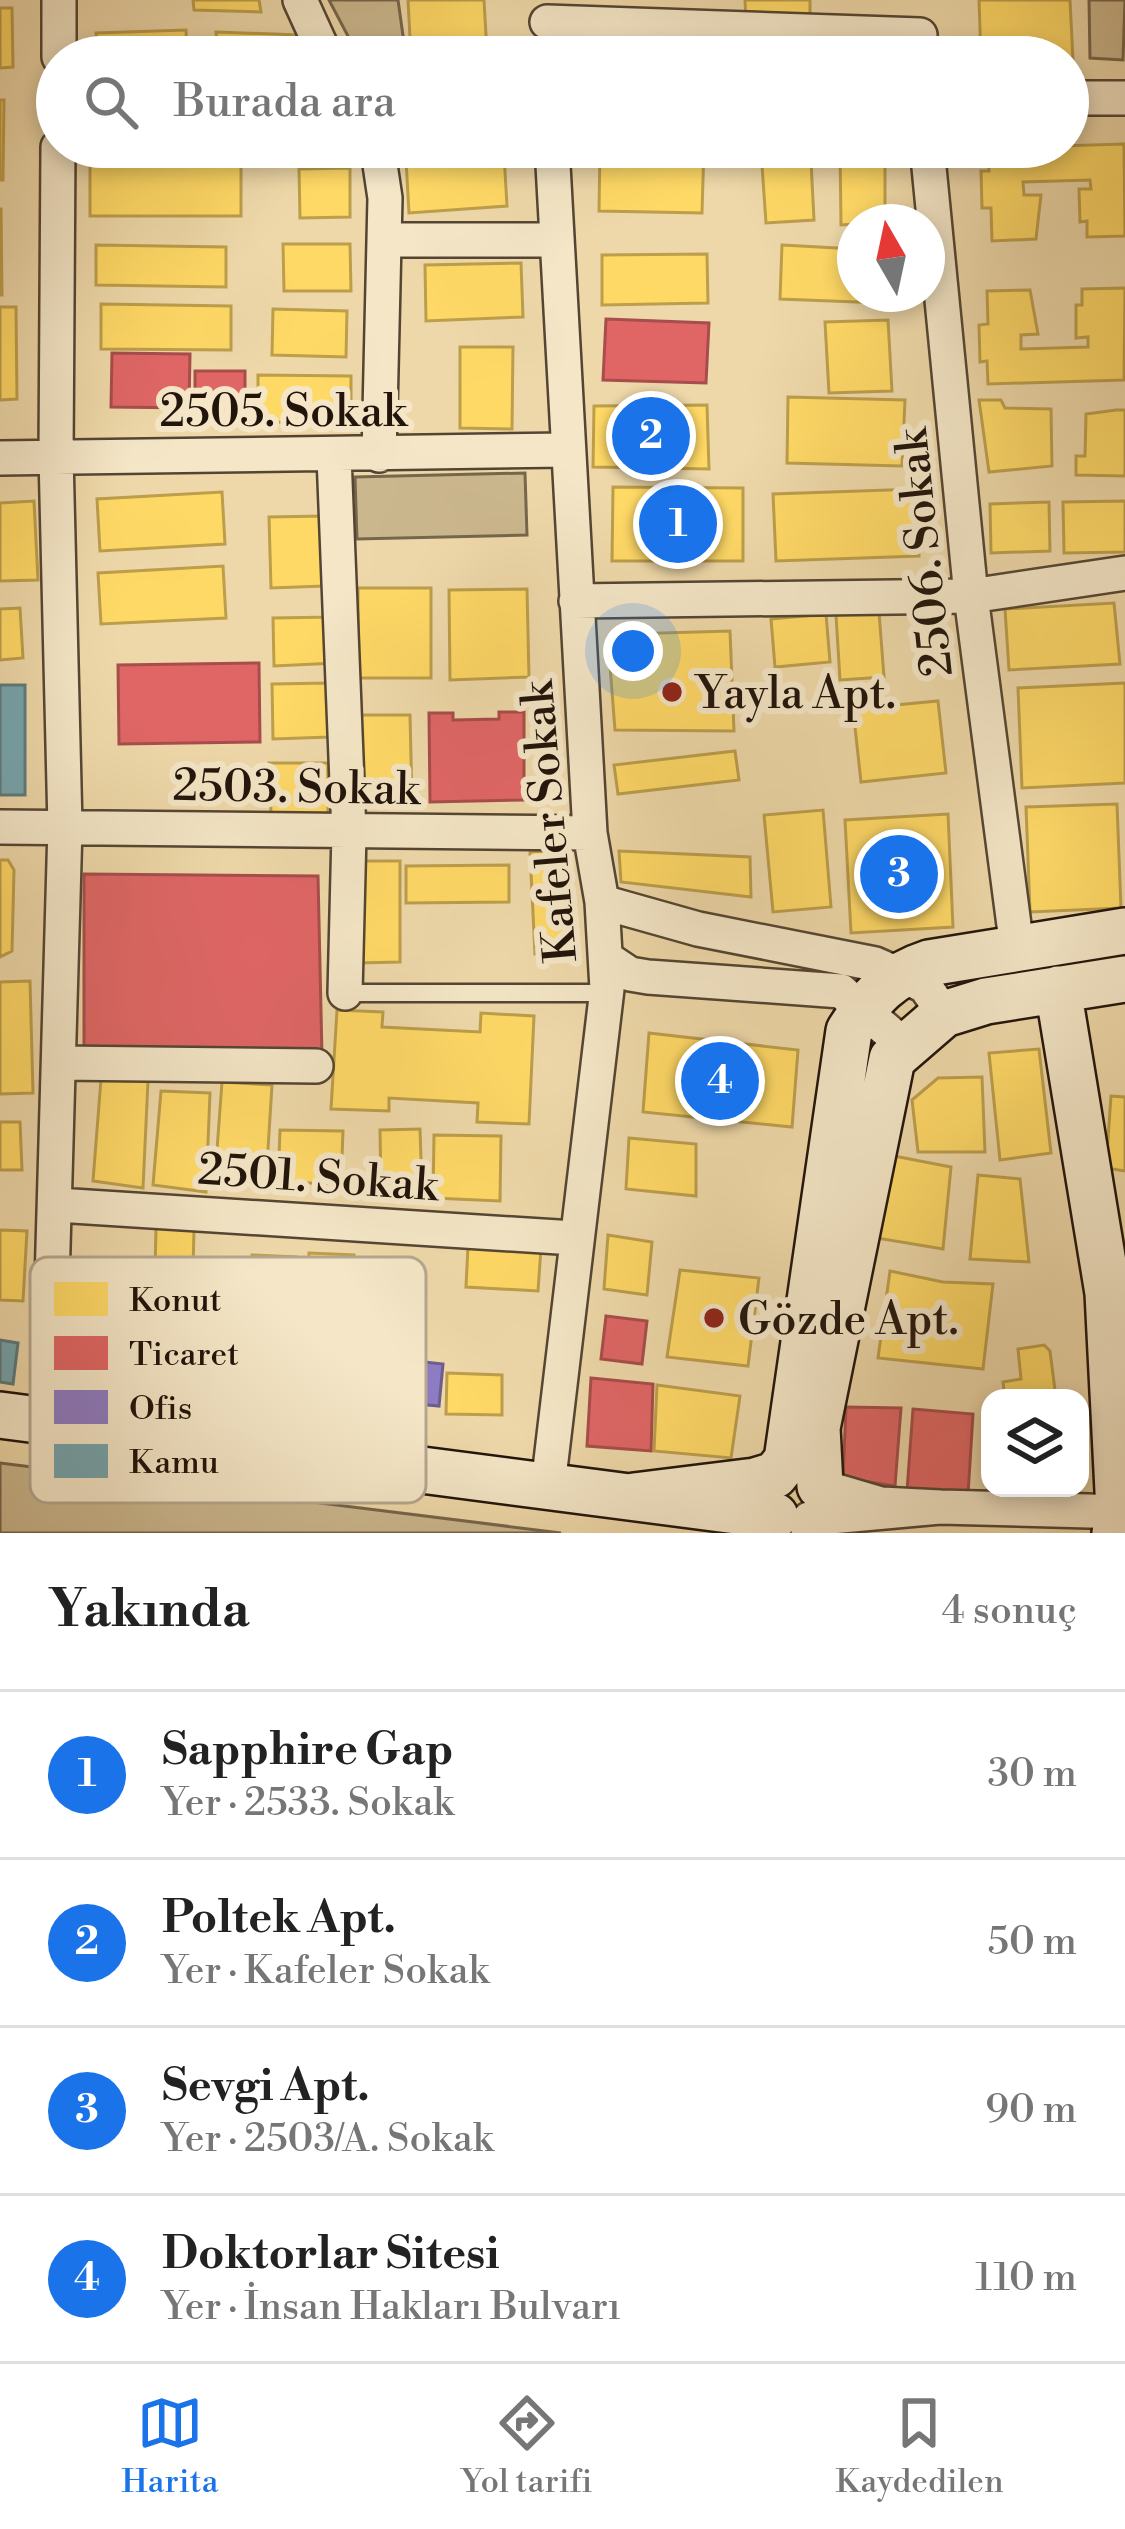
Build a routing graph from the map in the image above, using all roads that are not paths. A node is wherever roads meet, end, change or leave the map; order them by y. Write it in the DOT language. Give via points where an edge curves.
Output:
graph roads {
  1 [pos="59,0"];
  2 [pos="299,0"];
  3 [pos="922,0"];
  4 [pos="547,11"];
  5 [pos="59,36"];
  6 [pos="316,36"];
  7 [pos="793,36"];
  8 [pos="921,36"];
  9 [pos="1089,98"];
  10 [pos="1125,98"];
  11 [pos="58,168"];
  12 [pos="380,168"];
  13 [pos="553,168"];
  14 [pos="929,168"];
  15 [pos="384,240"];
  16 [pos="556,240"];
  17 [pos="566,450"];
  18 [pos="379,455"];
  19 [pos="56,456"];
  20 [pos="334,456"];
  21 [pos="0,458"];
  22 [pos="1125,573"];
  23 [pos="970,596"];
  24 [pos="576,601"];
  25 [pos="0,827"];
  26 [pos="65,827"];
  27 [pos="590,832"];
  28 [pos="349,833"];
  29 [pos="602,902"];
  30 [pos="1125,931"];
  31 [pos="1017,948"];
  32 [pos="606,958"];
  33 [pos="897,973"];
  34 [pos="1125,979"];
  35 [pos="1058,989"];
  36 [pos="345,993"];
  37 [pos="607,993"];
  38 [pos="865,1006"];
  39 [pos="944,1014"];
  40 [pos="904,1045"];
  41 [pos="60,1063"];
  42 [pos="316,1066"];
  43 [pos="57,1205"];
  44 [pos="574,1238"];
  45 [pos="55,1257"];
  46 [pos="1117,1293"];
  47 [pos="0,1415"];
  48 [pos="30,1419"];
  49 [pos="426,1470"];
  50 [pos="548,1486"];
  51 [pos="798,1506"];
  52 [pos="1120,1519"];
  1 -- 5 [label="street"];
  2 -- 6 [label="street"];
  3 -- 8 [label="street"];
  4 -- 7 [label="street"];
  9 -- 10 [label="street"];
  11 -- 19 [label="street"];
  12 -- 15 [label="street"];
  13 -- 16 [label="street, Kafeler Sokak"];
  14 -- 23 [label="street, 2506. Sokak"];
  15 -- 16 [label="street"];
  15 -- 18 [label="street"];
  16 -- 17 [label="street, Kafeler Sokak"];
  17 -- 18 [label="street, 2505. Sokak"];
  17 -- 24 [label="street, Kafeler Sokak"];
  18 -- 20 [label="street, 2505. Sokak"];
  19 -- 20 [label="street, 2505. Sokak"];
  19 -- 21 [label="street, 2505. Sokak"];
  19 -- 26 [label="street"];
  20 -- 28 [label="street"];
  22 -- 23 [label="street"];
  23 -- 24 [label="street"];
  23 -- 31 [label="street, 2506. Sokak"];
  24 -- 27 [label="street, Kafeler Sokak"];
  25 -- 26 [label="street, 2503. Sokak"];
  26 -- 28 [label="street, 2503. Sokak"];
  26 -- 41 [label="street"];
  27 -- 28 [label="street, 2503. Sokak"];
  27 -- 29 [label="street, Kafeler Sokak"];
  28 -- 36 [label="street"];
  29 -- 32 [label="street, Kafeler Sokak"];
  29 -- 33 [label="street"];
  30 -- 31 [label="main road"];
  31 -- 33 [label="main road"];
  32 -- 37 [label="street, Kafeler Sokak"];
  32 -- 38 [label="street" via="630,974 794,983 841,991"];
  33 -- 38 [label="main road"];
  33 -- 39 [label="street" via="925,986"];
  34 -- 35 [label="main road"];
  35 -- 39 [label="main road"];
  35 -- 46 [label="main road"];
  36 -- 37 [label="lane"];
  37 -- 44 [label="street, Kafeler Sokak"];
  38 -- 40 [label="street"];
  38 -- 51 [label="main road" via="849,1031 790,1446"];
  39 -- 40 [label="main road"];
  40 -- 51 [label="main road" via="892,1059"];
  41 -- 42 [label="street"];
  41 -- 43 [label="street"];
  43 -- 44 [label="street, 2501. Sokak"];
  43 -- 45 [label="street"];
  44 -- 50 [label="street, Kafeler Sokak"];
  46 -- 52 [label="main road"];
  47 -- 48 [label="main road"];
  49 -- 50 [label="main road"];
  50 -- 51 [label="main road"];
  51 -- 52 [label="street"];
}
